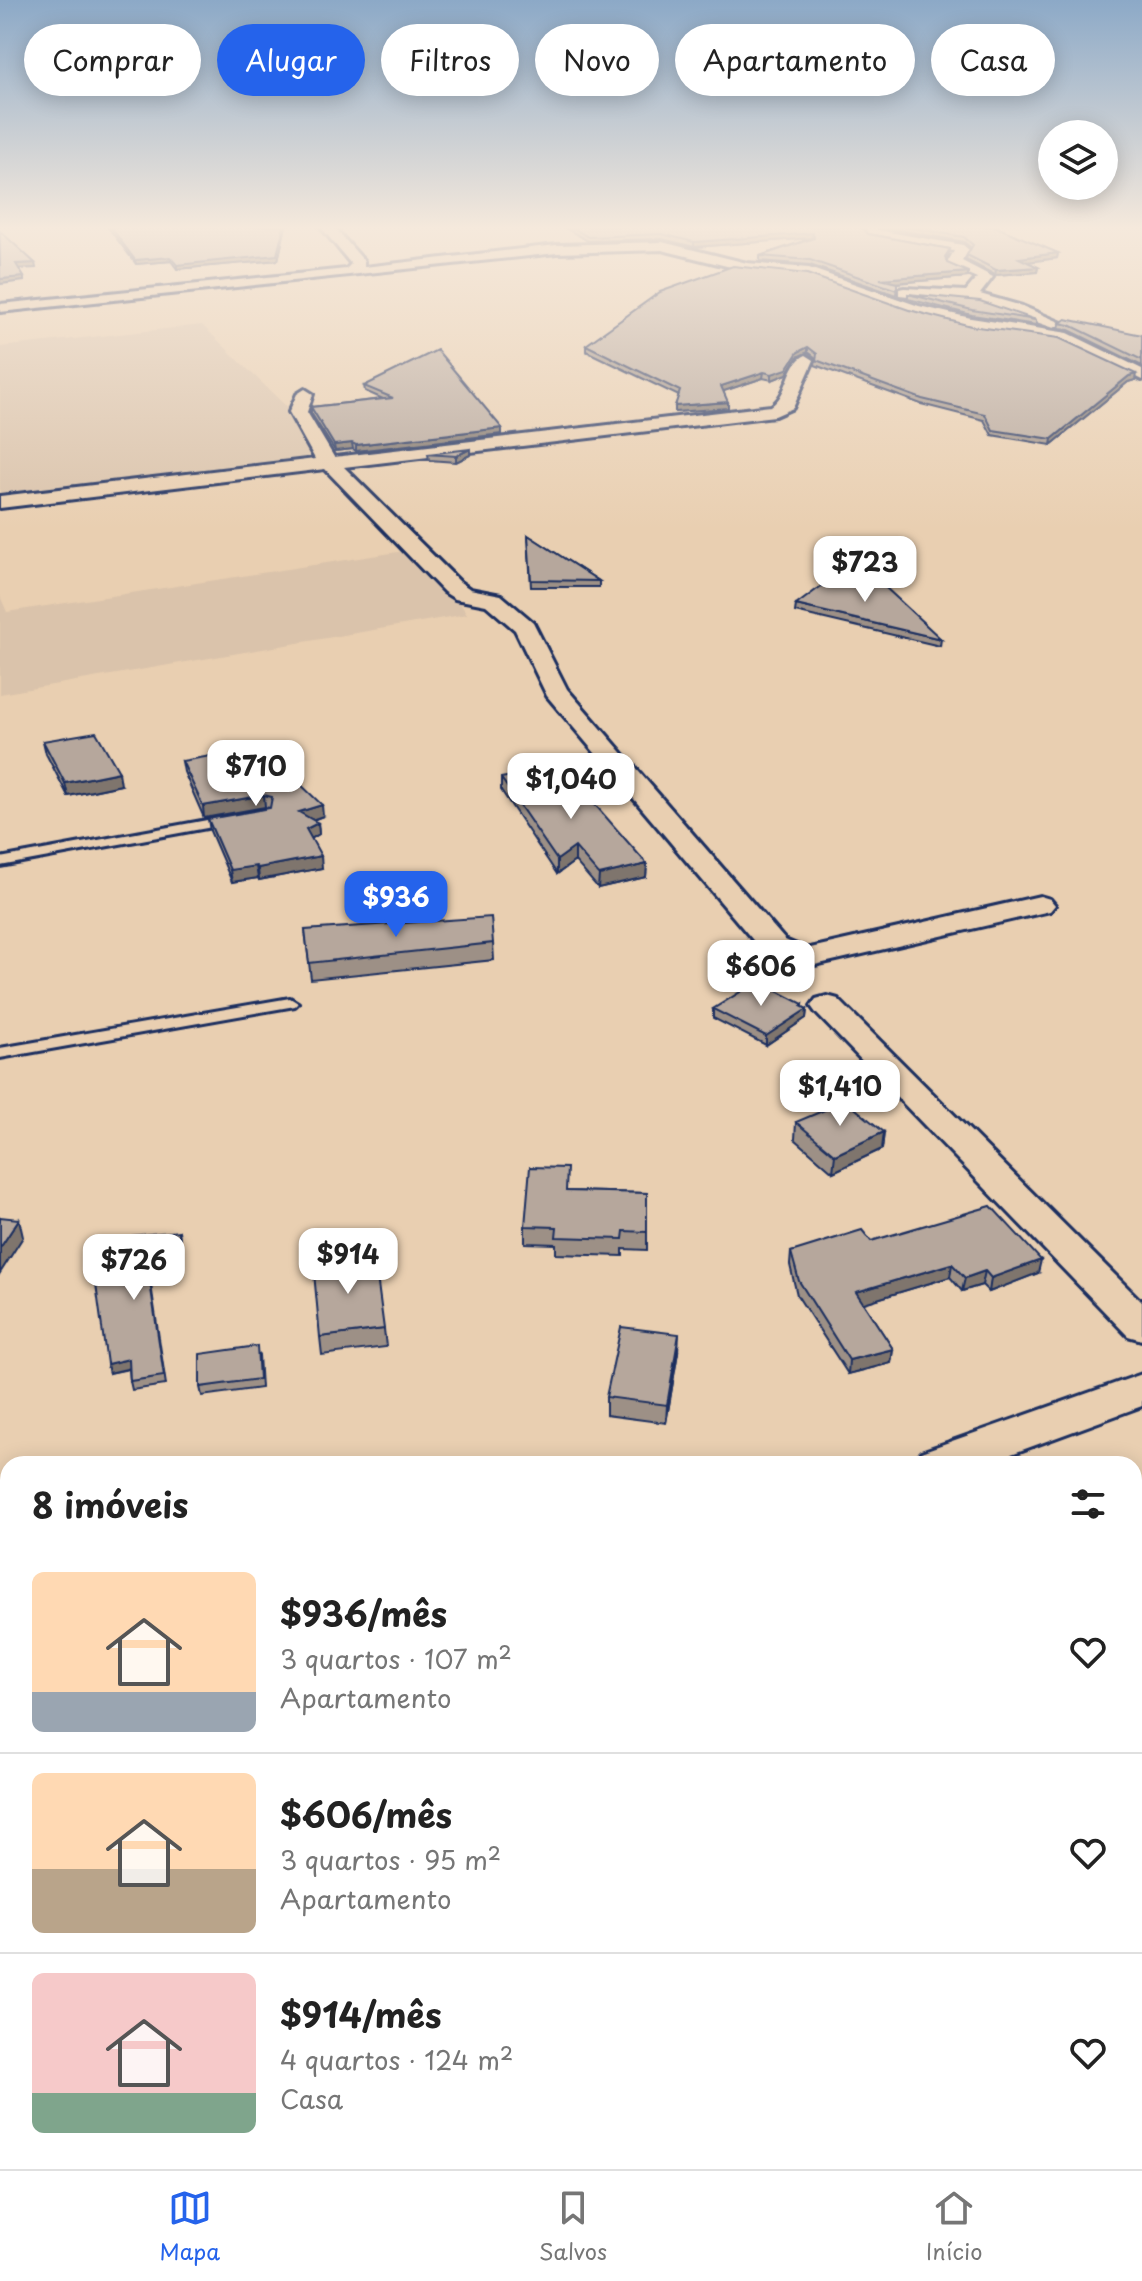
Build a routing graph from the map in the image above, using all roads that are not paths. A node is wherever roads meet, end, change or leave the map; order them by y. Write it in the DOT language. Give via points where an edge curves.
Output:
graph roads {
  1 [pos="1001,327"];
  2 [pos="1063,327"];
  3 [pos="1063,336"];
  4 [pos="806,360"];
  5 [pos="1142,375"];
  6 [pos="305,394"];
  7 [pos="330,464"];
  8 [pos="0,502"];
  9 [pos="250,817"];
  10 [pos="0,862"];
  11 [pos="1040,905"];
  12 [pos="290,1003"];
  13 [pos="827,1006"];
  14 [pos="0,1053"];
  15 [pos="1142,1326"];
  16 [pos="1142,1390"];
  17 [pos="958,1456"];
  1 -- 3 [label="street"];
  2 -- 3 [label="street" via="1068,331"];
  3 -- 5 [label="street"];
  4 -- 7 [label="street" via="787,404 775,411"];
  6 -- 7 [label="street" via="298,412"];
  7 -- 8 [label="street"];
  7 -- 11 [label="street" via="452,587 493,600 525,627 556,691 774,946 806,958"];
  9 -- 10 [label="lane"];
  12 -- 14 [label="lane"];
  13 -- 15 [label="street"];
  16 -- 17 [label="street"];
}
